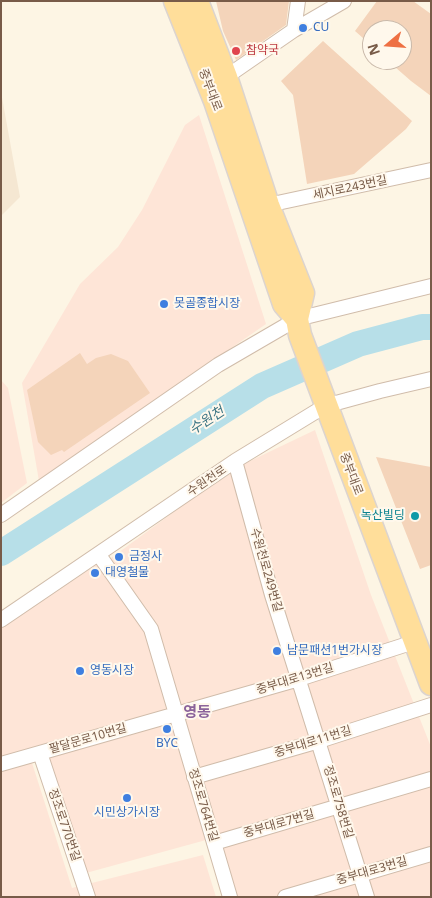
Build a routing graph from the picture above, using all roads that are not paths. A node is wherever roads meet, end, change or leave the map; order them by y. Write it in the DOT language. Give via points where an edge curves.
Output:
graph roads {
  1 [pos="175,1"];
  2 [pos="197,1"];
  3 [pos="298,1"];
  4 [pos="344,1"];
  5 [pos="294,30"];
  6 [pos="226,77"];
  7 [pos="431,170"];
  8 [pos="268,205"];
  9 [pos="431,286"];
  10 [pos="298,327"];
  11 [pos="431,379"];
  12 [pos="324,402"];
  13 [pos="235,461"];
  14 [pos="1,515"];
  15 [pos="99,555"];
  16 [pos="1,620"];
  17 [pos="414,642"];
  18 [pos="299,678"];
  19 [pos="431,684"];
  20 [pos="431,705"];
  21 [pos="176,714"];
  22 [pos="319,741"];
  23 [pos="40,753"];
  24 [pos="1,764"];
  25 [pos="194,776"];
  26 [pos="431,779"];
  27 [pos="339,806"];
  28 [pos="214,843"];
  29 [pos="431,854"];
  30 [pos="360,875"];
  31 [pos="88,897"];
  32 [pos="230,897"];
  33 [pos="285,897"];
  34 [pos="367,897"];
  1 -- 10 [label="main road, 중부대로" via="214,101 284,304"];
  2 -- 6 [label="main road, 중부대로"];
  3 -- 5 [label="street"];
  4 -- 5 [label="street"];
  5 -- 6 [label="street"];
  6 -- 8 [label="main road, 중부대로"];
  7 -- 8 [label="street, 세지로243번길"];
  8 -- 10 [label="main road, 중부대로" via="303,293"];
  9 -- 10 [label="street"];
  10 -- 12 [label="main road, 중부대로"];
  10 -- 14 [label="street" via="218,365"];
  11 -- 12 [label="street, 수원천로"];
  12 -- 13 [label="street, 수원천로"];
  12 -- 17 [label="main road, 중부대로"];
  13 -- 15 [label="street, 수원천로"];
  13 -- 18 [label="street, 수원천로249번길" via="272,596"];
  15 -- 16 [label="street, 수원천로"];
  15 -- 21 [label="street, 정조로764번길" via="151,629"];
  17 -- 18 [label="street, 중부대로13번길"];
  17 -- 19 [label="main road, 중부대로"];
  18 -- 21 [label="street, 중부대로13번길"];
  18 -- 22 [label="street, 정조로758번길"];
  20 -- 22 [label="street, 중부대로11번길"];
  21 -- 23 [label="street, 팔달문로10번길"];
  21 -- 25 [label="street, 정조로764번길"];
  22 -- 25 [label="street, 중부대로11번길"];
  22 -- 27 [label="street, 정조로758번길"];
  23 -- 24 [label="street, 팔달문로10번길"];
  23 -- 31 [label="street, 정조로770번길"];
  25 -- 28 [label="street, 정조로764번길"];
  26 -- 27 [label="street, 중부대로7번길"];
  27 -- 28 [label="street, 중부대로7번길"];
  27 -- 30 [label="street, 정조로758번길"];
  28 -- 32 [label="street, 정조로764번길"];
  29 -- 30 [label="street, 중부대로3번길"];
  30 -- 33 [label="street, 중부대로3번길"];
  30 -- 34 [label="street, 정조로758번길"];
}
